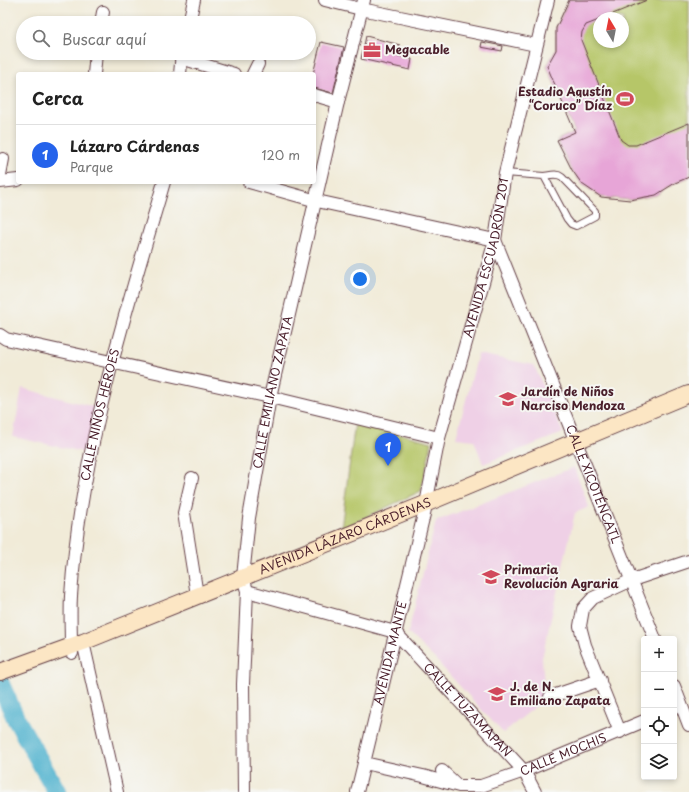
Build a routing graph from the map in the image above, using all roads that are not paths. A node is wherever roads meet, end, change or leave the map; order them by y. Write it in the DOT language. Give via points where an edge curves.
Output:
graph roads {
  1 [pos="194,0"];
  2 [pos="325,0"];
  3 [pos="548,0"];
  4 [pos="362,4"];
  5 [pos="191,16"];
  6 [pos="536,45"];
  7 [pos="95,60"];
  8 [pos="181,60"];
  9 [pos="193,60"];
  10 [pos="94,72"];
  11 [pos="180,72"];
  12 [pos="228,72"];
  13 [pos="316,96"];
  14 [pos="338,102"];
  15 [pos="4,159"];
  16 [pos="505,173"];
  17 [pos="0,175"];
  18 [pos="544,176"];
  19 [pos="16,180"];
  20 [pos="0,182"];
  21 [pos="163,184"];
  22 [pos="256,184"];
  23 [pos="316,201"];
  24 [pos="495,240"];
  25 [pos="0,335"];
  26 [pos="111,362"];
  27 [pos="689,394"];
  28 [pos="270,397"];
  29 [pos="689,405"];
  30 [pos="439,438"];
  31 [pos="578,445"];
  32 [pos="192,478"];
  33 [pos="424,509"];
  34 [pos="689,562"];
  35 [pos="632,580"];
  36 [pos="245,584"];
  37 [pos="197,595"];
  38 [pos="395,632"];
  39 [pos="654,636"];
  40 [pos="78,648"];
  41 [pos="19,667"];
  42 [pos="0,672"];
  43 [pos="0,677"];
  44 [pos="600,680"];
  45 [pos="677,694"];
  46 [pos="550,697"];
  47 [pos="681,704"];
  48 [pos="641,722"];
  49 [pos="689,725"];
  50 [pos="620,732"];
  51 [pos="364,763"];
  52 [pos="442,771"];
  53 [pos="524,771"];
  54 [pos="459,786"];
  55 [pos="117,792"];
  56 [pos="244,792"];
  57 [pos="357,792"];
  58 [pos="535,792"];
  1 -- 5 [label="street"];
  2 -- 4 [label="street"];
  3 -- 6 [label="street, AVENIDA ESCUADRÓN 201"];
  4 -- 6 [label="street"];
  4 -- 14 [label="street, CALLE EMILIANO ZAPATA"];
  6 -- 16 [label="street, AVENIDA ESCUADRÓN 201"];
  7 -- 10 [label="street"];
  8 -- 11 [label="street"];
  9 -- 12 [label="street"];
  13 -- 14 [label="street"];
  14 -- 23 [label="street, CALLE EMILIANO ZAPATA"];
  15 -- 17 [label="street"];
  16 -- 18 [label="lane"];
  16 -- 24 [label="street, AVENIDA ESCUADRÓN 201"];
  18 -- 18 [label="lane" via="571,224 576,226 595,216 595,211 562,177 555,174"];
  19 -- 20 [label="street"];
  21 -- 26 [label="street, CALLE NIÑOS HÉROES"];
  22 -- 23 [label="street"];
  23 -- 24 [label="street"];
  23 -- 28 [label="street, CALLE EMILIANO ZAPATA"];
  24 -- 30 [label="street, AVENIDA ESCUADRÓN 201"];
  24 -- 31 [label="street, CALLE XICOTÉNCATL"];
  25 -- 26 [label="street" via="6,339"];
  26 -- 28 [label="street"];
  26 -- 40 [label="street, CALLE NIÑOS HÉROES" via="88,464 76,543 71,597"];
  27 -- 31 [label="main road, AVENIDA LÁZARO CÁRDENAS"];
  28 -- 30 [label="street"];
  28 -- 36 [label="street, CALLE EMILIANO ZAPATA" via="249,518"];
  29 -- 31 [label="main road, AVENIDA LÁZARO CÁRDENAS"];
  30 -- 33 [label="street, AVENIDA ESCUADRÓN 201"];
  31 -- 33 [label="main road, AVENIDA LÁZARO CÁRDENAS"];
  31 -- 35 [label="street, CALLE XICOTÉNCATL"];
  32 -- 37 [label="street" via="184,513"];
  33 -- 36 [label="main road, AVENIDA LÁZARO CÁRDENAS"];
  33 -- 38 [label="street, AVENIDA MANTE"];
  34 -- 35 [label="street"];
  35 -- 39 [label="street, CALLE XICOTÉNCATL"];
  35 -- 44 [label="street" via="593,598 583,609 580,626"];
  36 -- 37 [label="main road, AVENIDA LÁZARO CÁRDENAS"];
  36 -- 38 [label="street"];
  36 -- 40 [label="main road, AVENIDA LÁZARO CÁRDENAS"];
  36 -- 56 [label="street, CALLE EMILIANO ZAPATA"];
  37 -- 40 [label="main road, AVENIDA LÁZARO CÁRDENAS"];
  38 -- 51 [label="street, AVENIDA MANTE"];
  38 -- 53 [label="street, CALLE TUZAMAPAN"];
  40 -- 41 [label="main road, AVENIDA LÁZARO CÁRDENAS"];
  40 -- 55 [label="street, CALLE NIÑOS HÉROES"];
  41 -- 42 [label="main road, AVENIDA LÁZARO CÁRDENAS"];
  41 -- 43 [label="main road, AVENIDA LÁZARO CÁRDENAS"];
  44 -- 46 [label="street"];
  44 -- 50 [label="street"];
  45 -- 47 [label="street"];
  47 -- 49 [label="street"];
  48 -- 50 [label="street, CALLE MOCHIS"];
  50 -- 53 [label="street, CALLE MOCHIS"];
  51 -- 54 [label="street, CALLE MOCHIS"];
  51 -- 57 [label="street, AVENIDA MANTE"];
  52 -- 54 [label="street"];
  53 -- 54 [label="street, CALLE MOCHIS" via="481,786"];
  53 -- 58 [label="street, CALLE TUZAMAPAN"];
}
